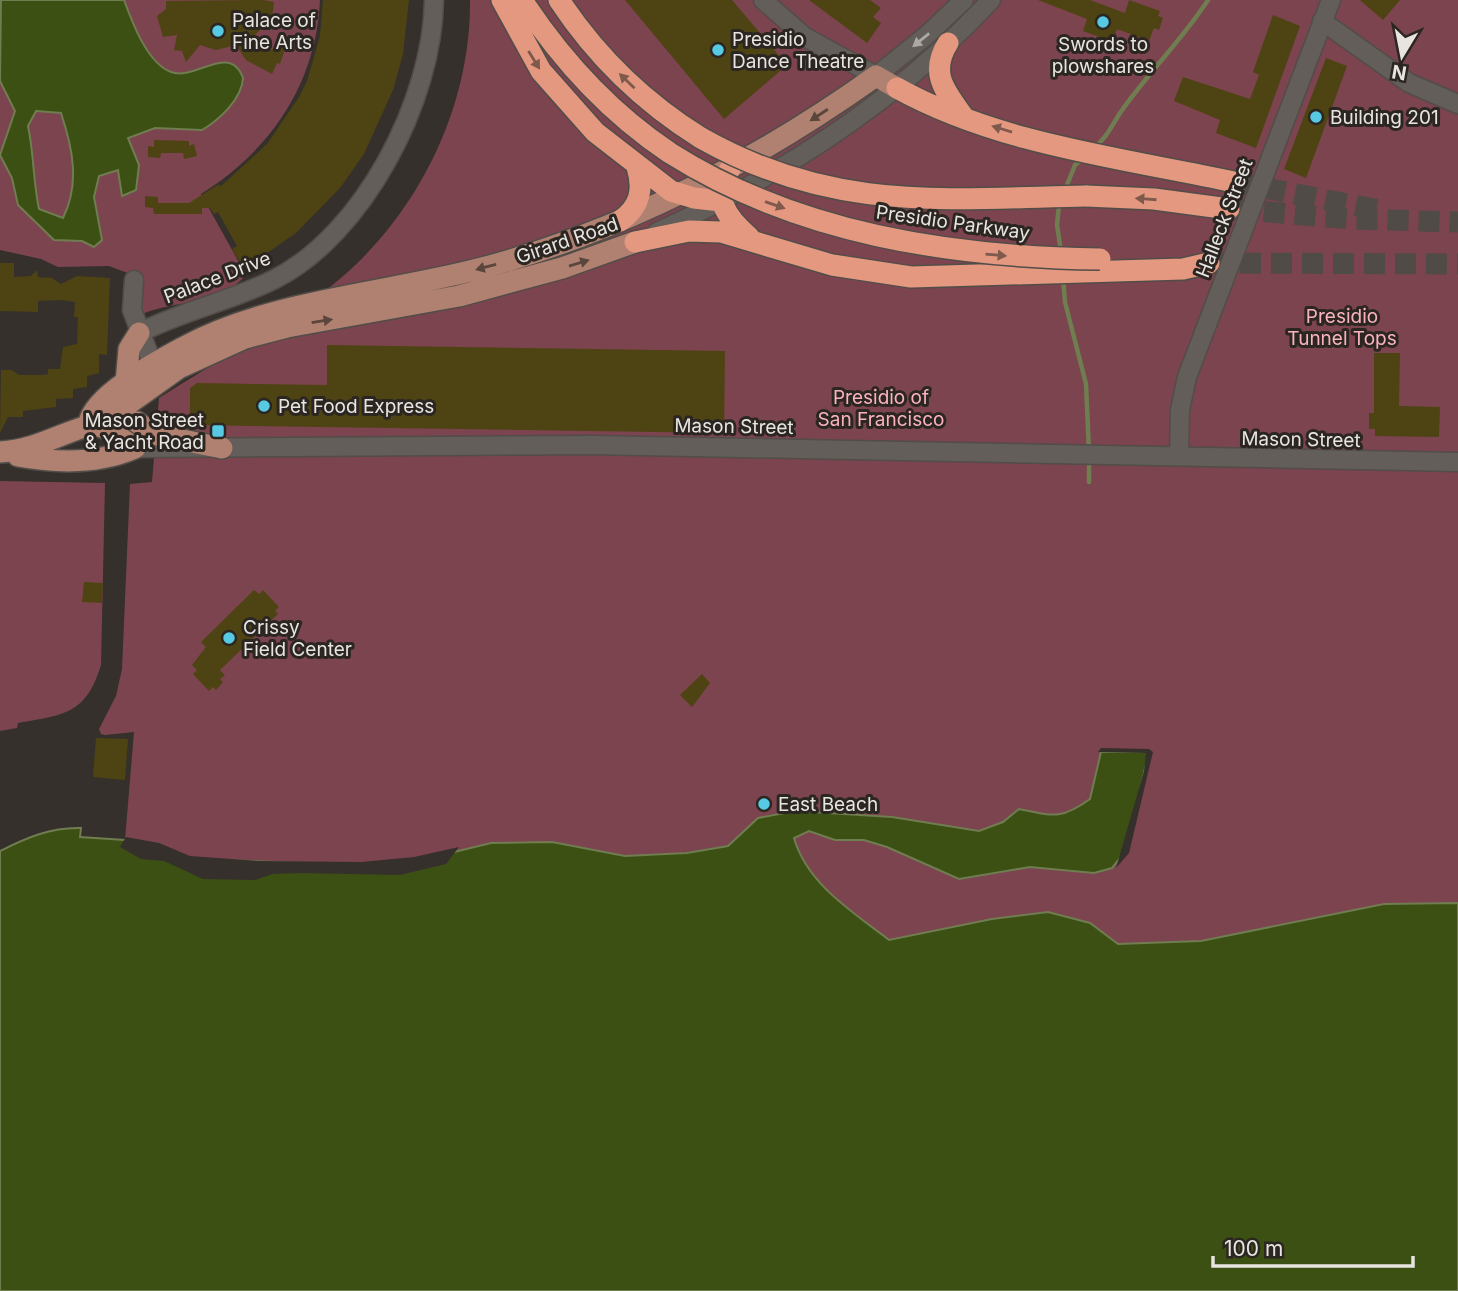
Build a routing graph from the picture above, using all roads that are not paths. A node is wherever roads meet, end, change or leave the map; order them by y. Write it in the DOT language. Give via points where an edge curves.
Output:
graph roads {
  1 [pos="434,0"];
  2 [pos="502,0"];
  3 [pos="522,0"];
  4 [pos="559,0"];
  5 [pos="763,0"];
  6 [pos="964,0"];
  7 [pos="991,0"];
  8 [pos="1331,0"];
  9 [pos="1322,21"];
  10 [pos="948,43"];
  11 [pos="876,76"];
  12 [pos="897,88"];
  13 [pos="1458,104"];
  14 [pos="962,116"];
  15 [pos="637,167"];
  16 [pos="730,169"];
  17 [pos="1234,182"];
  18 [pos="680,194"];
  19 [pos="721,201"];
  20 [pos="1229,209"];
  21 [pos="620,221"];
  22 [pos="635,242"];
  23 [pos="760,242"];
  24 [pos="1209,263"];
  25 [pos="1100,265"];
  26 [pos="134,281"];
  27 [pos="139,333"];
  28 [pos="160,370"];
  29 [pos="135,386"];
  30 [pos="137,422"];
  31 [pos="89,423"];
  32 [pos="135,448"];
  33 [pos="222,448"];
  34 [pos="1,452"];
  35 [pos="1179,456"];
  36 [pos="1458,462"];
  1 -- 27 [label="street, Palace Drive" via="425,62 402,132 371,186 323,244 274,279 172,316"];
  2 -- 15 [label="highway, one-way" via="526,47 558,92 595,132"];
  3 -- 25 [label="highway, Presidio Parkway, one-way, bridge" via="579,76 624,119 717,181 763,201 873,235 995,255"];
  20 -- 4 [label="highway, Presidio Parkway, one-way, bridge" via="1086,196 927,200 853,194 768,171 701,138 659,109 591,44"];
  5 -- 11 [label="street" via="805,37"];
  6 -- 11 [label="street, Girard Road, one-way"];
  7 -- 10 [label="street, Girard Road"];
  8 -- 9 [label="street, Halleck Street"];
  9 -- 13 [label="street" via="1409,83"];
  9 -- 35 [label="street, Halleck Street" via="1187,377 1180,410"];
  10 -- 12 [label="street, Girard Road"];
  10 -- 14 [label="highway" via="938,75"];
  11 -- 12 [label="main road"];
  11 -- 16 [label="main road, Girard Road, one-way"];
  12 -- 14 [label="highway"];
  12 -- 19 [label="street, Girard Road" via="827,138"];
  17 -- 14 [label="highway, one-way" via="1042,140"];
  15 -- 18 [label="highway"];
  15 -- 21 [label="highway" via="639,198"];
  16 -- 18 [label="main road, Girard Road"];
  16 -- 19 [label="highway" via="723,178"];
  18 -- 19 [label="highway"];
  18 -- 21 [label="main road, Girard Road"];
  19 -- 22 [label="street, Girard Road"];
  19 -- 23 [label="highway" via="731,220"];
  21 -- 28 [label="main road, Girard Road, one-way" via="484,268 258,318 204,337"];
  22 -- 23 [label="highway" via="701,231"];
  28 -- 22 [label="main road, Girard Road, one-way" via="252,336 459,296"];
  23 -- 25 [label="highway" via="832,265 896,276 957,278"];
  24 -- 25 [label="highway, Presidio Parkway"];
  26 -- 27 [label="street" via="132,310"];
  27 -- 28 [label="street"];
  27 -- 29 [label="main road" via="129,349"];
  28 -- 29 [label="main road, Girard Road"];
  29 -- 30 [label="main road"];
  29 -- 31 [label="main road, Girard Road" via="97,405"];
  30 -- 32 [label="main road"];
  30 -- 33 [label="main road" via="153,434"];
  31 -- 32 [label="main road" via="108,429"];
  31 -- 34 [label="main road" via="46,444"];
  32 -- 33 [label="street, Mason Street"];
  32 -- 34 [label="main road" via="110,457 68,461"];
  33 -- 35 [label="street, Mason Street" via="592,445"];
  35 -- 36 [label="street, Mason Street"];
}
